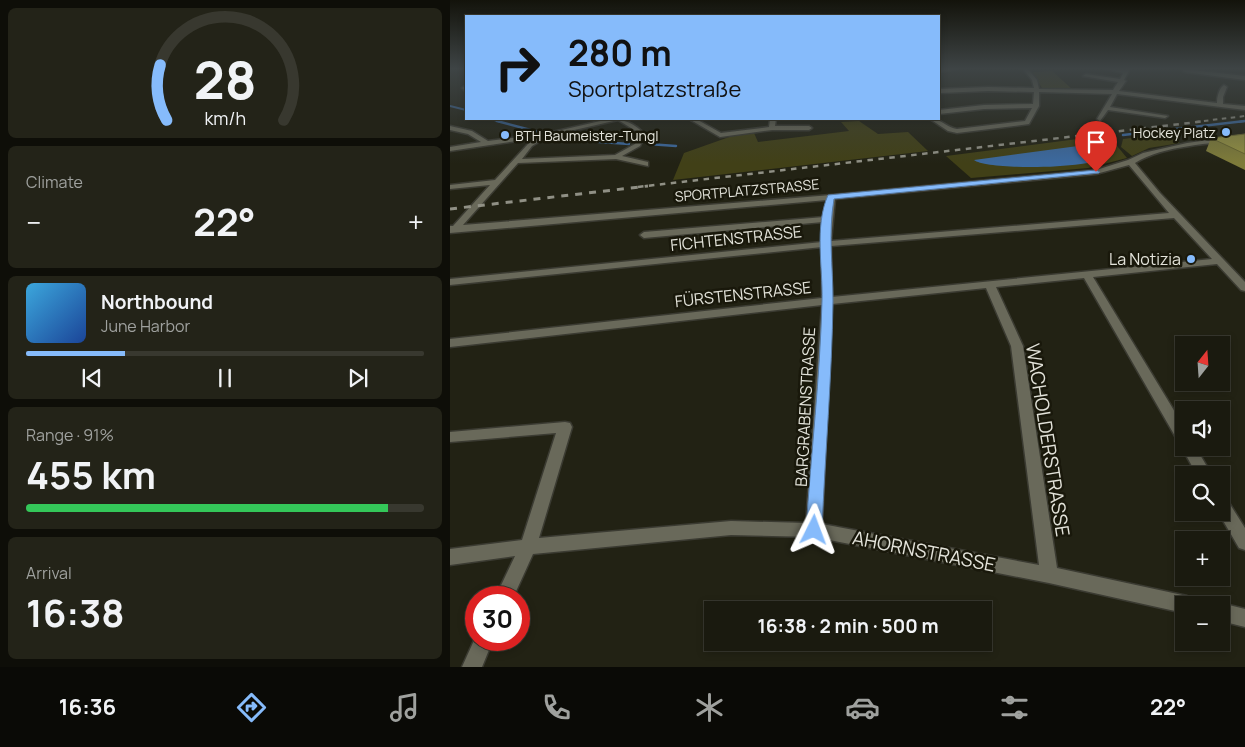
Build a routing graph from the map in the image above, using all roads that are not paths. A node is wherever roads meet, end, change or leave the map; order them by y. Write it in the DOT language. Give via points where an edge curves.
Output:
graph roads {
  1 [pos="1036,100"];
  2 [pos="1110,100"];
  3 [pos="1181,100"];
  4 [pos="1220,100"];
  5 [pos="1220,105"];
  6 [pos="1036,106"];
  7 [pos="1105,108"];
  8 [pos="1245,108"];
  9 [pos="940,112"];
  10 [pos="1165,116"];
  11 [pos="1100,118"];
  12 [pos="612,120"];
  13 [pos="622,120"];
  14 [pos="694,120"];
  15 [pos="773,120"];
  16 [pos="935,120"];
  17 [pos="450,128"];
  18 [pos="772,128"];
  19 [pos="809,128"];
  20 [pos="546,135"];
  21 [pos="1245,137"];
  22 [pos="487,144"];
  23 [pos="450,149"];
  24 [pos="616,157"];
  25 [pos="516,161"];
  26 [pos="1131,162"];
  27 [pos="645,164"];
  28 [pos="497,182"];
  29 [pos="450,187"];
  30 [pos="831,197"];
  31 [pos="1175,215"];
  32 [pos="826,219"];
  33 [pos="452,230"];
  34 [pos="644,235"];
  35 [pos="825,244"];
  36 [pos="1219,261"];
  37 [pos="1087,275"];
  38 [pos="450,282"];
  39 [pos="990,284"];
  40 [pos="1245,288"];
  41 [pos="827,301"];
  42 [pos="450,343"];
  43 [pos="1175,424"];
  44 [pos="450,437"];
  45 [pos="1230,518"];
  46 [pos="814,530"];
  47 [pos="1245,543"];
  48 [pos="528,547"];
  49 [pos="450,556"];
  50 [pos="1049,575"];
  51 [pos="510,586"];
  52 [pos="1175,602"];
  53 [pos="1230,614"];
  54 [pos="1245,618"];
  55 [pos="479,651"];
  56 [pos="472,667"];
  1 -- 6 [label="street"];
  2 -- 7 [label="street"];
  3 -- 5 [label="street"];
  4 -- 5 [label="street"];
  5 -- 8 [label="street"];
  6 -- 9 [label="street"];
  6 -- 16 [label="street" via="1029,122 1023,125 957,132"];
  7 -- 10 [label="street"];
  7 -- 11 [label="street"];
  12 -- 20 [label="street"];
  13 -- 24 [label="street" via="643,136 638,145"];
  14 -- 18 [label="street" via="720,135"];
  15 -- 18 [label="street"];
  17 -- 22 [label="street" via="478,135"];
  18 -- 19 [label="street"];
  20 -- 22 [label="street"];
  20 -- 25 [label="street" via="530,145"];
  21 -- 26 [label="street, SPORTPLATZSTRASSE" via="1187,145 1143,155"];
  22 -- 23 [label="street"];
  24 -- 25 [label="street"];
  24 -- 27 [label="street"];
  25 -- 28 [label="street"];
  26 -- 30 [label="street, SPORTPLATZSTRASSE" via="1096,172"];
  26 -- 31 [label="street"];
  28 -- 29 [label="street"];
  28 -- 33 [label="street"];
  30 -- 32 [label="street, BARGRABENSTRASSE"];
  30 -- 33 [label="street, SPORTPLATZSTRASSE"];
  31 -- 35 [label="street, FICHTENSTRASSE"];
  31 -- 36 [label="street"];
  32 -- 34 [label="street, FICHTENSTRASSE"];
  32 -- 35 [label="street, BARGRABENSTRASSE"];
  35 -- 38 [label="street, FICHTENSTRASSE"];
  35 -- 41 [label="street, BARGRABENSTRASSE"];
  36 -- 37 [label="street, FÜRSTENSTRASSE"];
  36 -- 40 [label="street"];
  37 -- 39 [label="street, FÜRSTENSTRASSE"];
  37 -- 43 [label="street"];
  39 -- 41 [label="street, FÜRSTENSTRASSE"];
  39 -- 50 [label="street, WACHOLDERSTRASSE" via="1017,346"];
  41 -- 42 [label="street, FÜRSTENSTRASSE"];
  41 -- 46 [label="street, BARGRABENSTRASSE"];
  44 -- 48 [label="street" via="565,427"];
  45 -- 47 [label="street"];
  46 -- 48 [label="street, AHORNSTRASSE" via="730,528"];
  46 -- 50 [label="street, AHORNSTRASSE"];
  48 -- 49 [label="street, AHORNSTRASSE"];
  48 -- 51 [label="street"];
  50 -- 52 [label="street, AHORNSTRASSE"];
  53 -- 54 [label="street"];
  55 -- 56 [label="street"];
}
